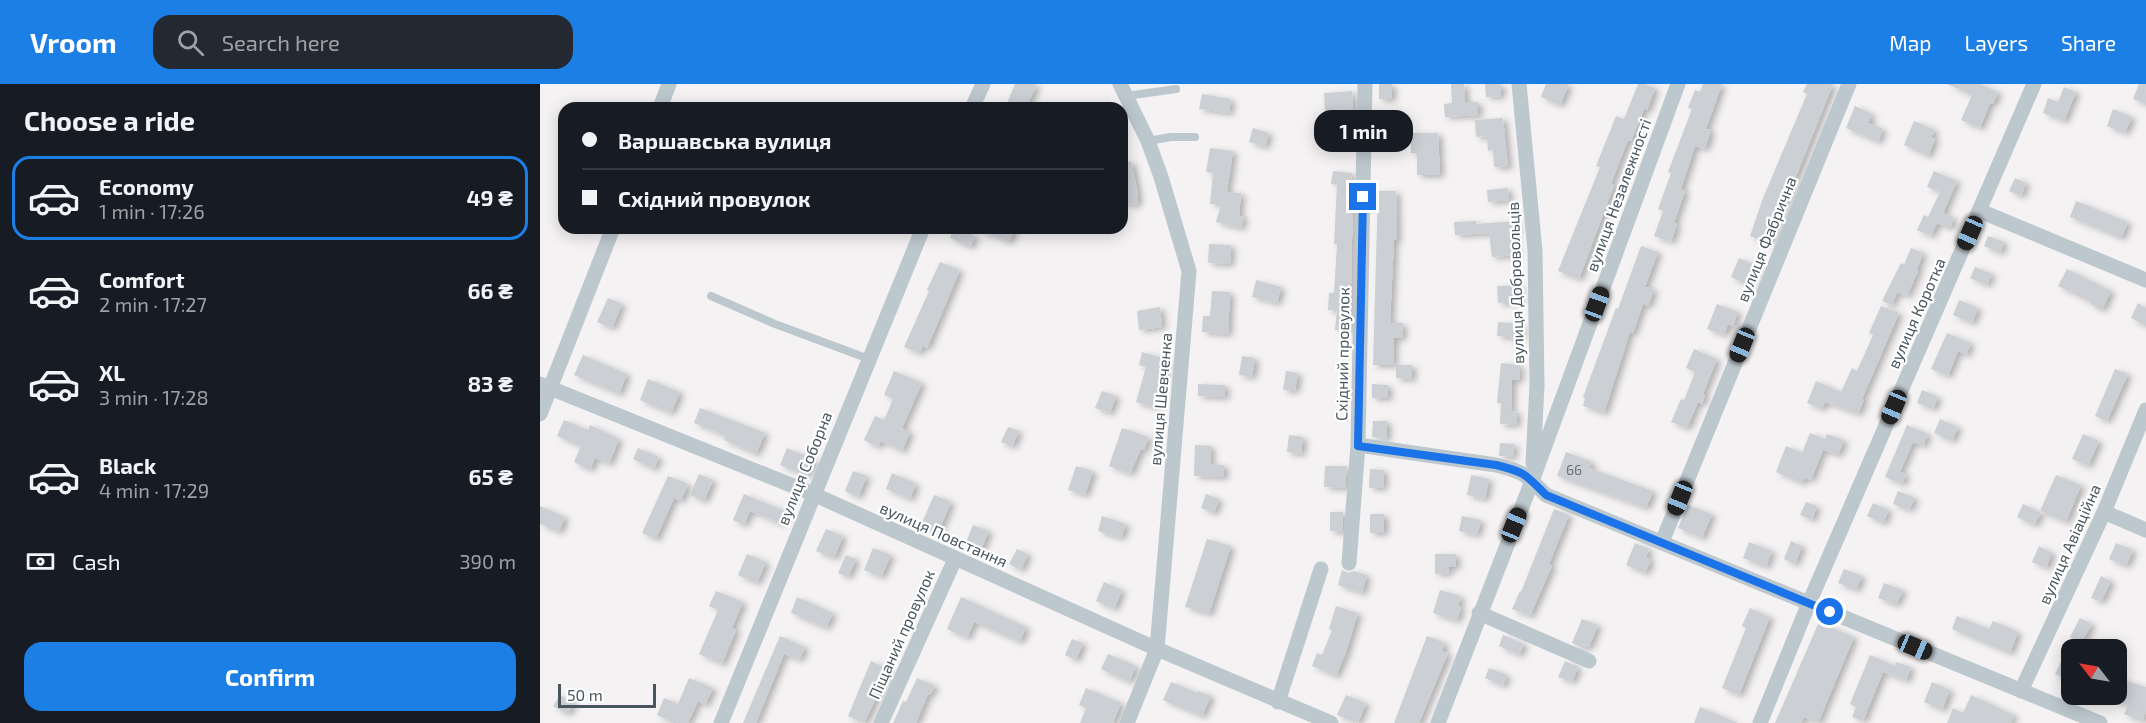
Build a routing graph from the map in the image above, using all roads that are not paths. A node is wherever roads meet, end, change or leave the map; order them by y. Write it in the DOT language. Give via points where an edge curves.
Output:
graph roads {
  1 [pos="669,84"];
  2 [pos="983,84"];
  3 [pos="1365,84"];
  4 [pos="1519,84"];
  5 [pos="1678,84"];
  6 [pos="1849,84"];
  7 [pos="2034,84"];
  8 [pos="1176,89"];
  9 [pos="1123,90"];
  10 [pos="662,102"];
  11 [pos="975,102"];
  12 [pos="1195,137"];
  13 [pos="1148,141"];
  14 [pos="1980,211"];
  15 [pos="610,234"];
  16 [pos="921,234"];
  17 [pos="2146,280"];
  18 [pos="711,297"];
  19 [pos="869,359"];
  20 [pos="545,386"];
  21 [pos="2146,410"];
  22 [pos="540,414"];
  23 [pos="1358,446"];
  24 [pos="1532,481"];
  25 [pos="813,494"];
  26 [pos="2104,512"];
  27 [pos="2146,530"];
  28 [pos="1662,542"];
  29 [pos="955,559"];
  30 [pos="1349,563"];
  31 [pos="1321,569"];
  32 [pos="1809,603"];
  33 [pos="1479,613"];
  34 [pos="1157,649"];
  35 [pos="1589,661"];
  36 [pos="2021,691"];
  37 [pos="1278,702"];
  38 [pos="721,723"];
  39 [pos="880,723"];
  40 [pos="1127,723"];
  41 [pos="1331,723"];
  42 [pos="1438,723"];
  43 [pos="1760,723"];
  44 [pos="2100,723"];
  1 -- 10 [label="street"];
  2 -- 11 [label="street"];
  3 -- 23 [label="street, Східний провулок"];
  4 -- 24 [label="street, вулиця Добровольців" via="1535,251 1537,385"];
  5 -- 24 [label="street, вулиця Незалежності"];
  6 -- 28 [label="street, вулиця Фабрична"];
  7 -- 14 [label="street, вулиця Коротка"];
  8 -- 9 [label="lane"];
  9 -- 13 [label="street, вулиця Шевченка"];
  12 -- 13 [label="lane"];
  13 -- 34 [label="street, вулиця Шевченка" via="1189,271"];
  14 -- 17 [label="street"];
  14 -- 32 [label="street, вулиця Коротка"];
  15 -- 20 [label="street"];
  16 -- 19 [label="street, вулиця Соборна"];
  18 -- 19 [label="lane"];
  19 -- 25 [label="street, вулиця Соборна"];
  20 -- 22 [label="street"];
  20 -- 25 [label="street, вулиця Повстання"];
  21 -- 26 [label="street, вулиця Авіаційна"];
  23 -- 24 [label="street" via="1496,465 1527,474"];
  23 -- 30 [label="street, Східний провулок"];
  24 -- 28 [label="street" via="1546,495"];
  24 -- 33 [label="street, вулиця Незалежності"];
  25 -- 29 [label="street, вулиця Повстання"];
  25 -- 38 [label="street, вулиця Соборна"];
  26 -- 27 [label="street"];
  26 -- 36 [label="street, вулиця Авіаційна"];
  28 -- 32 [label="street"];
  29 -- 34 [label="street, вулиця Повстання"];
  29 -- 39 [label="street, Піщаний провулок"];
  31 -- 37 [label="street"];
  32 -- 36 [label="street"];
  32 -- 43 [label="street, вулиця Коротка"];
  33 -- 35 [label="street"];
  33 -- 42 [label="street, вулиця Незалежності"];
  34 -- 37 [label="street, вулиця Повстання"];
  34 -- 40 [label="street, вулиця Шевченка"];
  36 -- 44 [label="street"];
  37 -- 41 [label="street, вулиця Повстання"];
}
